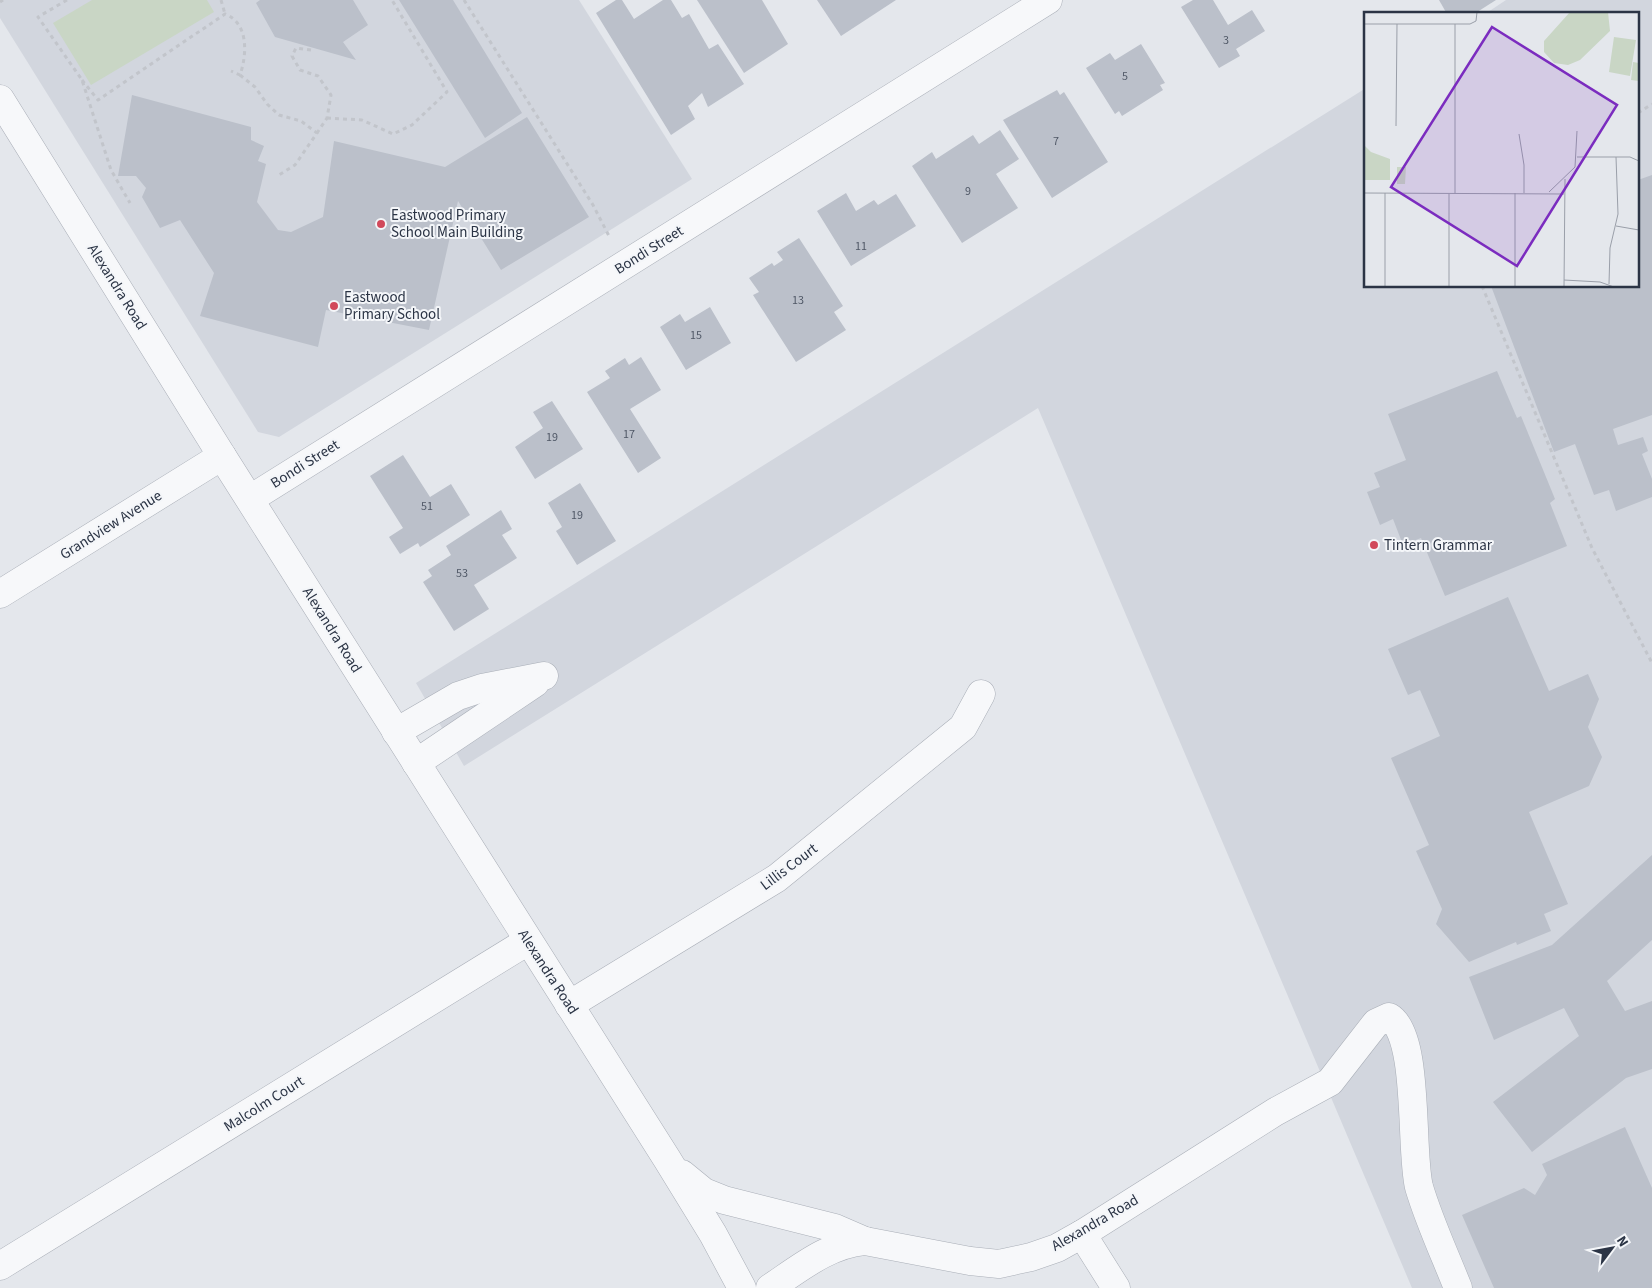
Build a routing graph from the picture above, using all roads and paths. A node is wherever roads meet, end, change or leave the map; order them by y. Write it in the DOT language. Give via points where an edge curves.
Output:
graph roads {
  1 [pos="3,0"];
  2 [pos="67,0"];
  3 [pos="221,0"];
  4 [pos="392,0"];
  5 [pos="464,0"];
  6 [pos="1048,0"];
  7 [pos="0,2"];
  8 [pos="226,14"];
  9 [pos="311,50"];
  10 [pos="231,71"];
  11 [pos="240,75"];
  12 [pos="82,80"];
  13 [pos="0,99"];
  14 [pos="1652,104"];
  15 [pos="1640,112"];
  16 [pos="327,118"];
  17 [pos="317,133"];
  18 [pos="279,175"];
  19 [pos="130,203"];
  20 [pos="609,236"];
  21 [pos="1483,288"];
  22 [pos="222,456"];
  23 [pos="250,499"];
  24 [pos="0,594"];
  25 [pos="1652,664"];
  26 [pos="981,694"];
  27 [pos="396,732"];
  28 [pos="416,763"];
  29 [pos="528,941"];
  30 [pos="569,1005"];
  31 [pos="667,1159"];
  32 [pos="1082,1234"];
  33 [pos="866,1241"];
  34 [pos="0,1266"];
  35 [pos="742,1288"];
  36 [pos="770,1288"];
  37 [pos="1116,1288"];
  38 [pos="1458,1288"];
  1 -- 7 [label="path"];
  2 -- 12 [label="path" via="38,17"];
  3 -- 8 [label="path"];
  4 -- 16 [label="path" via="447,92 412,125 393,134 362,120"];
  5 -- 20 [label="path" via="594,205"];
  6 -- 23 [label="street, Bondi Street"];
  8 -- 11 [label="path" via="245,36"];
  8 -- 12 [label="path" via="98,100"];
  9 -- 16 [label="path" via="296,48 292,56 300,70 318,76 331,94"];
  10 -- 11 [label="path"];
  11 -- 17 [label="path" via="279,115 301,121"];
  12 -- 19 [label="path" via="110,170"];
  13 -- 22 [label="street, Alexandra Road"];
  14 -- 15 [label="path"];
  16 -- 17 [label="path"];
  17 -- 18 [label="path" via="295,165"];
  21 -- 25 [label="path" via="1592,548"];
  22 -- 23 [label="street, Alexandra Road"];
  22 -- 24 [label="street, Grandview Avenue"];
  23 -- 27 [label="street, Alexandra Road"];
  26 -- 30 [label="street, Lillis Court" via="963,727 777,878"];
  27 -- 28 [label="street, Alexandra Road"];
  27 -- 28 [label="street" via="458,696 544,676"];
  28 -- 29 [label="street, Alexandra Road"];
  29 -- 30 [label="street, Alexandra Road"];
  29 -- 34 [label="street, Malcolm Court"];
  30 -- 31 [label="street, Alexandra Road"];
  31 -- 33 [label="street, Alexandra Road" via="704,1192 835,1228"];
  31 -- 35 [label="street, Alexandra Road"];
  32 -- 33 [label="street, Alexandra Road" via="1057,1248 999,1264"];
  32 -- 37 [label="street"];
  32 -- 38 [label="street, Alexandra Road" via="1275,1112 1330,1082 1376,1022 1388,1017 1402,1034 1406,1050 1419,1186"];
  33 -- 36 [label="street, Alexandra Road" via="848,1242 829,1250"];
}
